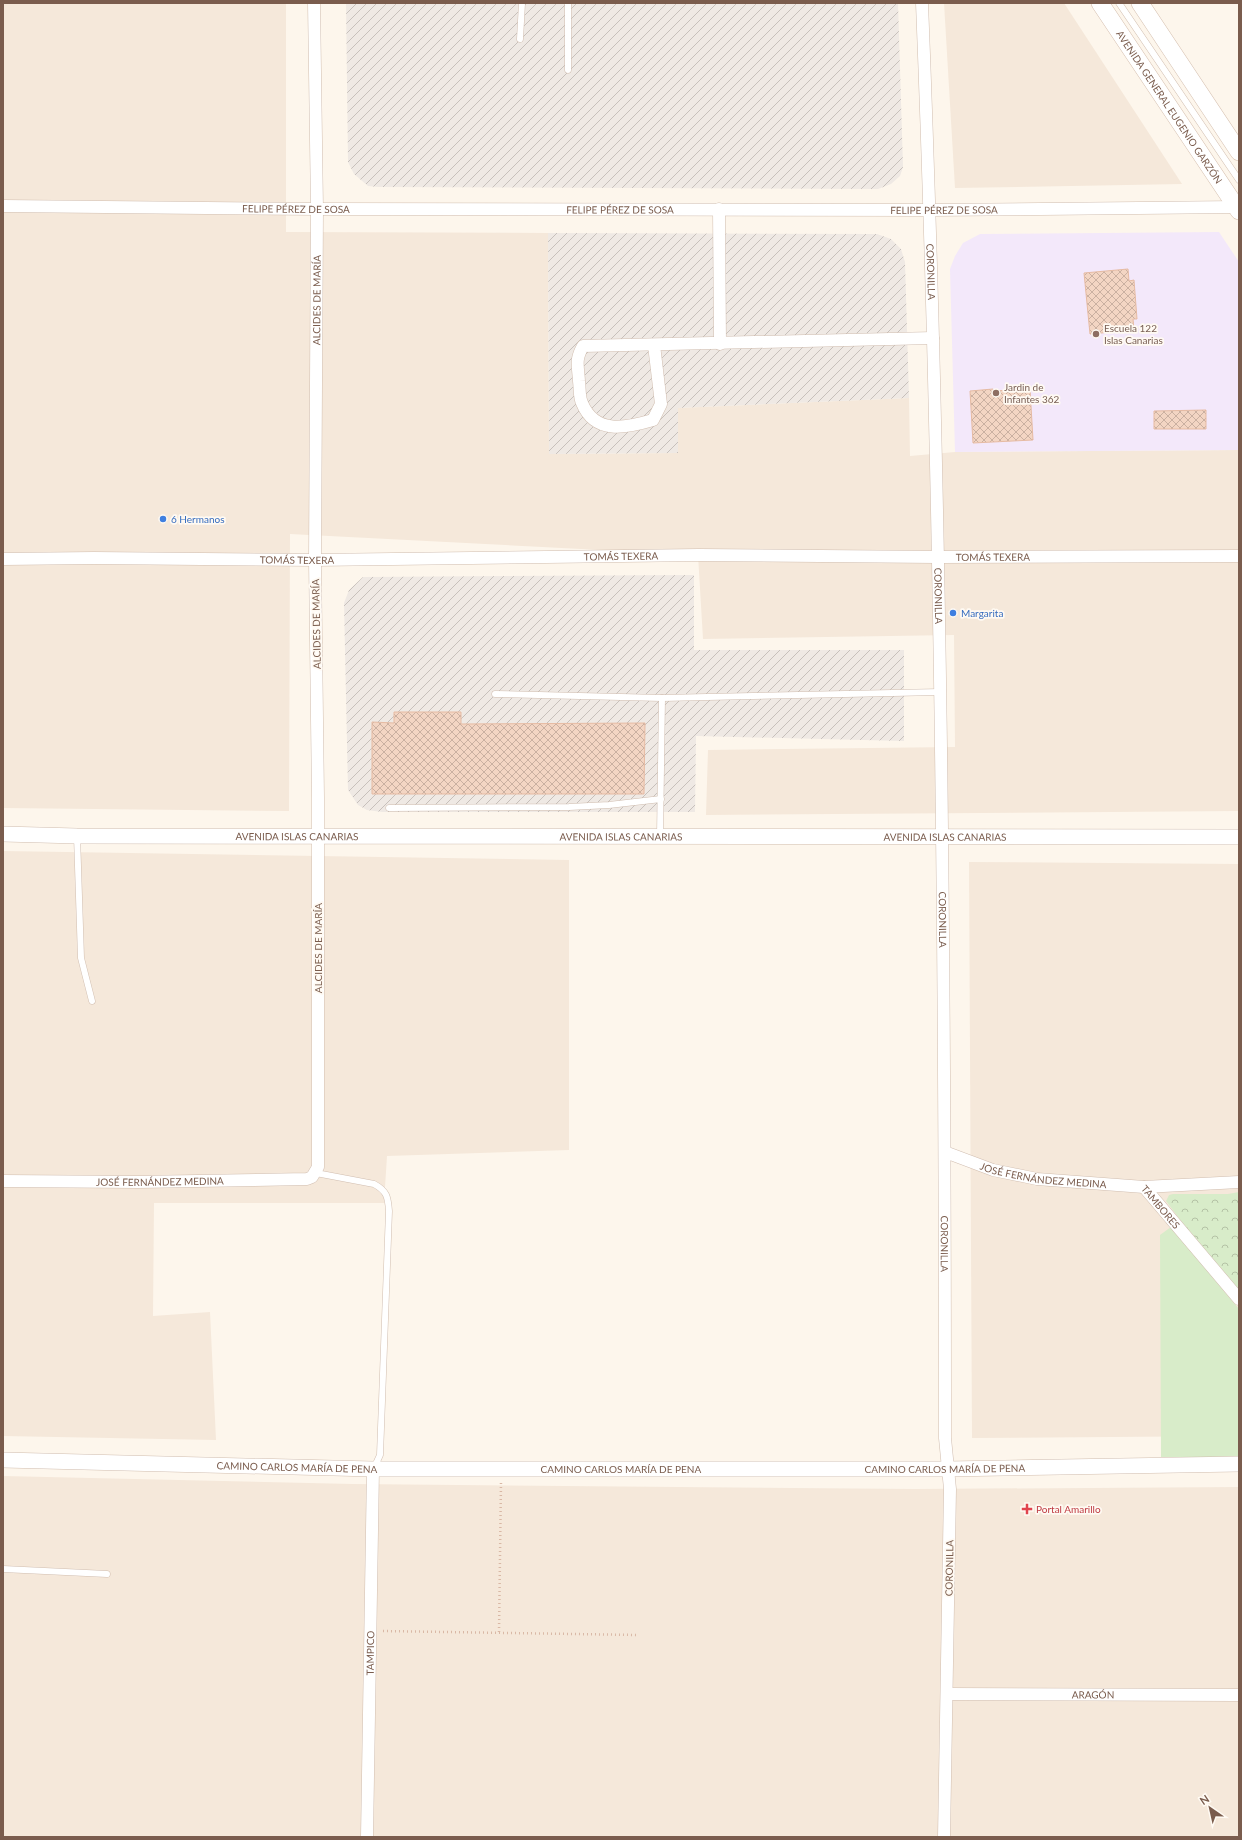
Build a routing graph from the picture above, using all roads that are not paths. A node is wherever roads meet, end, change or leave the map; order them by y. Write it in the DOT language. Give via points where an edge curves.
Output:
graph roads {
  1 [pos="314,3"];
  2 [pos="522,3"];
  3 [pos="568,3"];
  4 [pos="922,3"];
  5 [pos="1100,3"];
  6 [pos="1119,3"];
  7 [pos="1140,3"];
  8 [pos="520,39"];
  9 [pos="568,70"];
  10 [pos="1239,152"];
  11 [pos="1239,180"];
  12 [pos="3,206"];
  13 [pos="317,209"];
  14 [pos="719,209"];
  15 [pos="930,209"];
  16 [pos="1238,209"];
  17 [pos="933,338"];
  18 [pos="720,344"];
  19 [pos="654,345"];
  20 [pos="1239,556"];
  21 [pos="937,557"];
  22 [pos="3,559"];
  23 [pos="315,560"];
  24 [pos="940,692"];
  25 [pos="495,694"];
  26 [pos="662,698"];
  27 [pos="661,799"];
  28 [pos="388,808"];
  29 [pos="3,834"];
  30 [pos="77,836"];
  31 [pos="318,836"];
  32 [pos="660,837"];
  33 [pos="1239,837"];
  34 [pos="943,838"];
  35 [pos="92,1001"];
  36 [pos="945,1152"];
  37 [pos="316,1173"];
  38 [pos="3,1181"];
  39 [pos="1239,1182"];
  40 [pos="1144,1187"];
  41 [pos="1239,1299"];
  42 [pos="3,1460"];
  43 [pos="1239,1464"];
  44 [pos="373,1469"];
  45 [pos="948,1469"];
  46 [pos="3,1569"];
  47 [pos="107,1574"];
  48 [pos="947,1694"];
  49 [pos="1239,1695"];
  50 [pos="367,1837"];
  51 [pos="944,1837"];
  1 -- 13 [label="street, ALCIDES DE MARÍA"];
  2 -- 8 [label="lane"];
  3 -- 9 [label="lane"];
  4 -- 15 [label="street, CORONILLA"];
  5 -- 16 [label="main road, AVENIDA GENERAL EUGENIO GARZÓN"];
  6 -- 11 [label="lane, AVENIDA GENERAL EUGENIO GARZÓN"];
  7 -- 10 [label="main road"];
  12 -- 13 [label="street, FELIPE PÉREZ DE SOSA"];
  13 -- 14 [label="street, FELIPE PÉREZ DE SOSA"];
  13 -- 23 [label="street, ALCIDES DE MARÍA"];
  14 -- 15 [label="street, FELIPE PÉREZ DE SOSA"];
  14 -- 18 [label="street"];
  15 -- 16 [label="street, FELIPE PÉREZ DE SOSA"];
  15 -- 17 [label="street, CORONILLA"];
  17 -- 18 [label="street"];
  17 -- 21 [label="street, CORONILLA"];
  18 -- 19 [label="street"];
  19 -- 19 [label="street" via="584,346 577,356 581,401 590,418 607,426 627,427 653,420 661,404"];
  20 -- 21 [label="street, TOMÁS TEXERA"];
  21 -- 23 [label="street, TOMÁS TEXERA" via="698,556"];
  21 -- 24 [label="street, CORONILLA"];
  22 -- 23 [label="street, TOMÁS TEXERA"];
  23 -- 31 [label="street, ALCIDES DE MARÍA"];
  24 -- 26 [label="lane"];
  24 -- 34 [label="street, CORONILLA"];
  25 -- 26 [label="lane"];
  26 -- 27 [label="lane"];
  27 -- 28 [label="lane" via="609,805"];
  27 -- 32 [label="lane"];
  29 -- 30 [label="street, AVENIDA ISLAS CANARIAS"];
  30 -- 31 [label="street, AVENIDA ISLAS CANARIAS"];
  30 -- 35 [label="lane" via="81,958"];
  31 -- 32 [label="street, AVENIDA ISLAS CANARIAS"];
  31 -- 37 [label="street, ALCIDES DE MARÍA"];
  32 -- 34 [label="street, AVENIDA ISLAS CANARIAS"];
  33 -- 34 [label="street, AVENIDA ISLAS CANARIAS"];
  34 -- 36 [label="street, CORONILLA"];
  36 -- 40 [label="street, JOSÉ FERNÁNDEZ MEDINA" via="971,1163 1017,1176"];
  36 -- 45 [label="street, CORONILLA" via="945,1438"];
  37 -- 38 [label="street, JOSÉ FERNÁNDEZ MEDINA" via="307,1179"];
  37 -- 44 [label="lane" via="374,1184 383,1189 388,1196 380,1455"];
  39 -- 40 [label="street, TAMBORES"];
  40 -- 41 [label="street, TAMBORES"];
  42 -- 44 [label="street, CAMINO CARLOS MARÍA DE PENA"];
  43 -- 45 [label="street, CAMINO CARLOS MARÍA DE PENA"];
  44 -- 45 [label="street, CAMINO CARLOS MARÍA DE PENA"];
  44 -- 50 [label="street, TAMPICO"];
  45 -- 48 [label="street, CORONILLA" via="950,1489"];
  46 -- 47 [label="lane"];
  48 -- 49 [label="street, ARAGÓN"];
  48 -- 51 [label="street, CORONILLA"];
}
